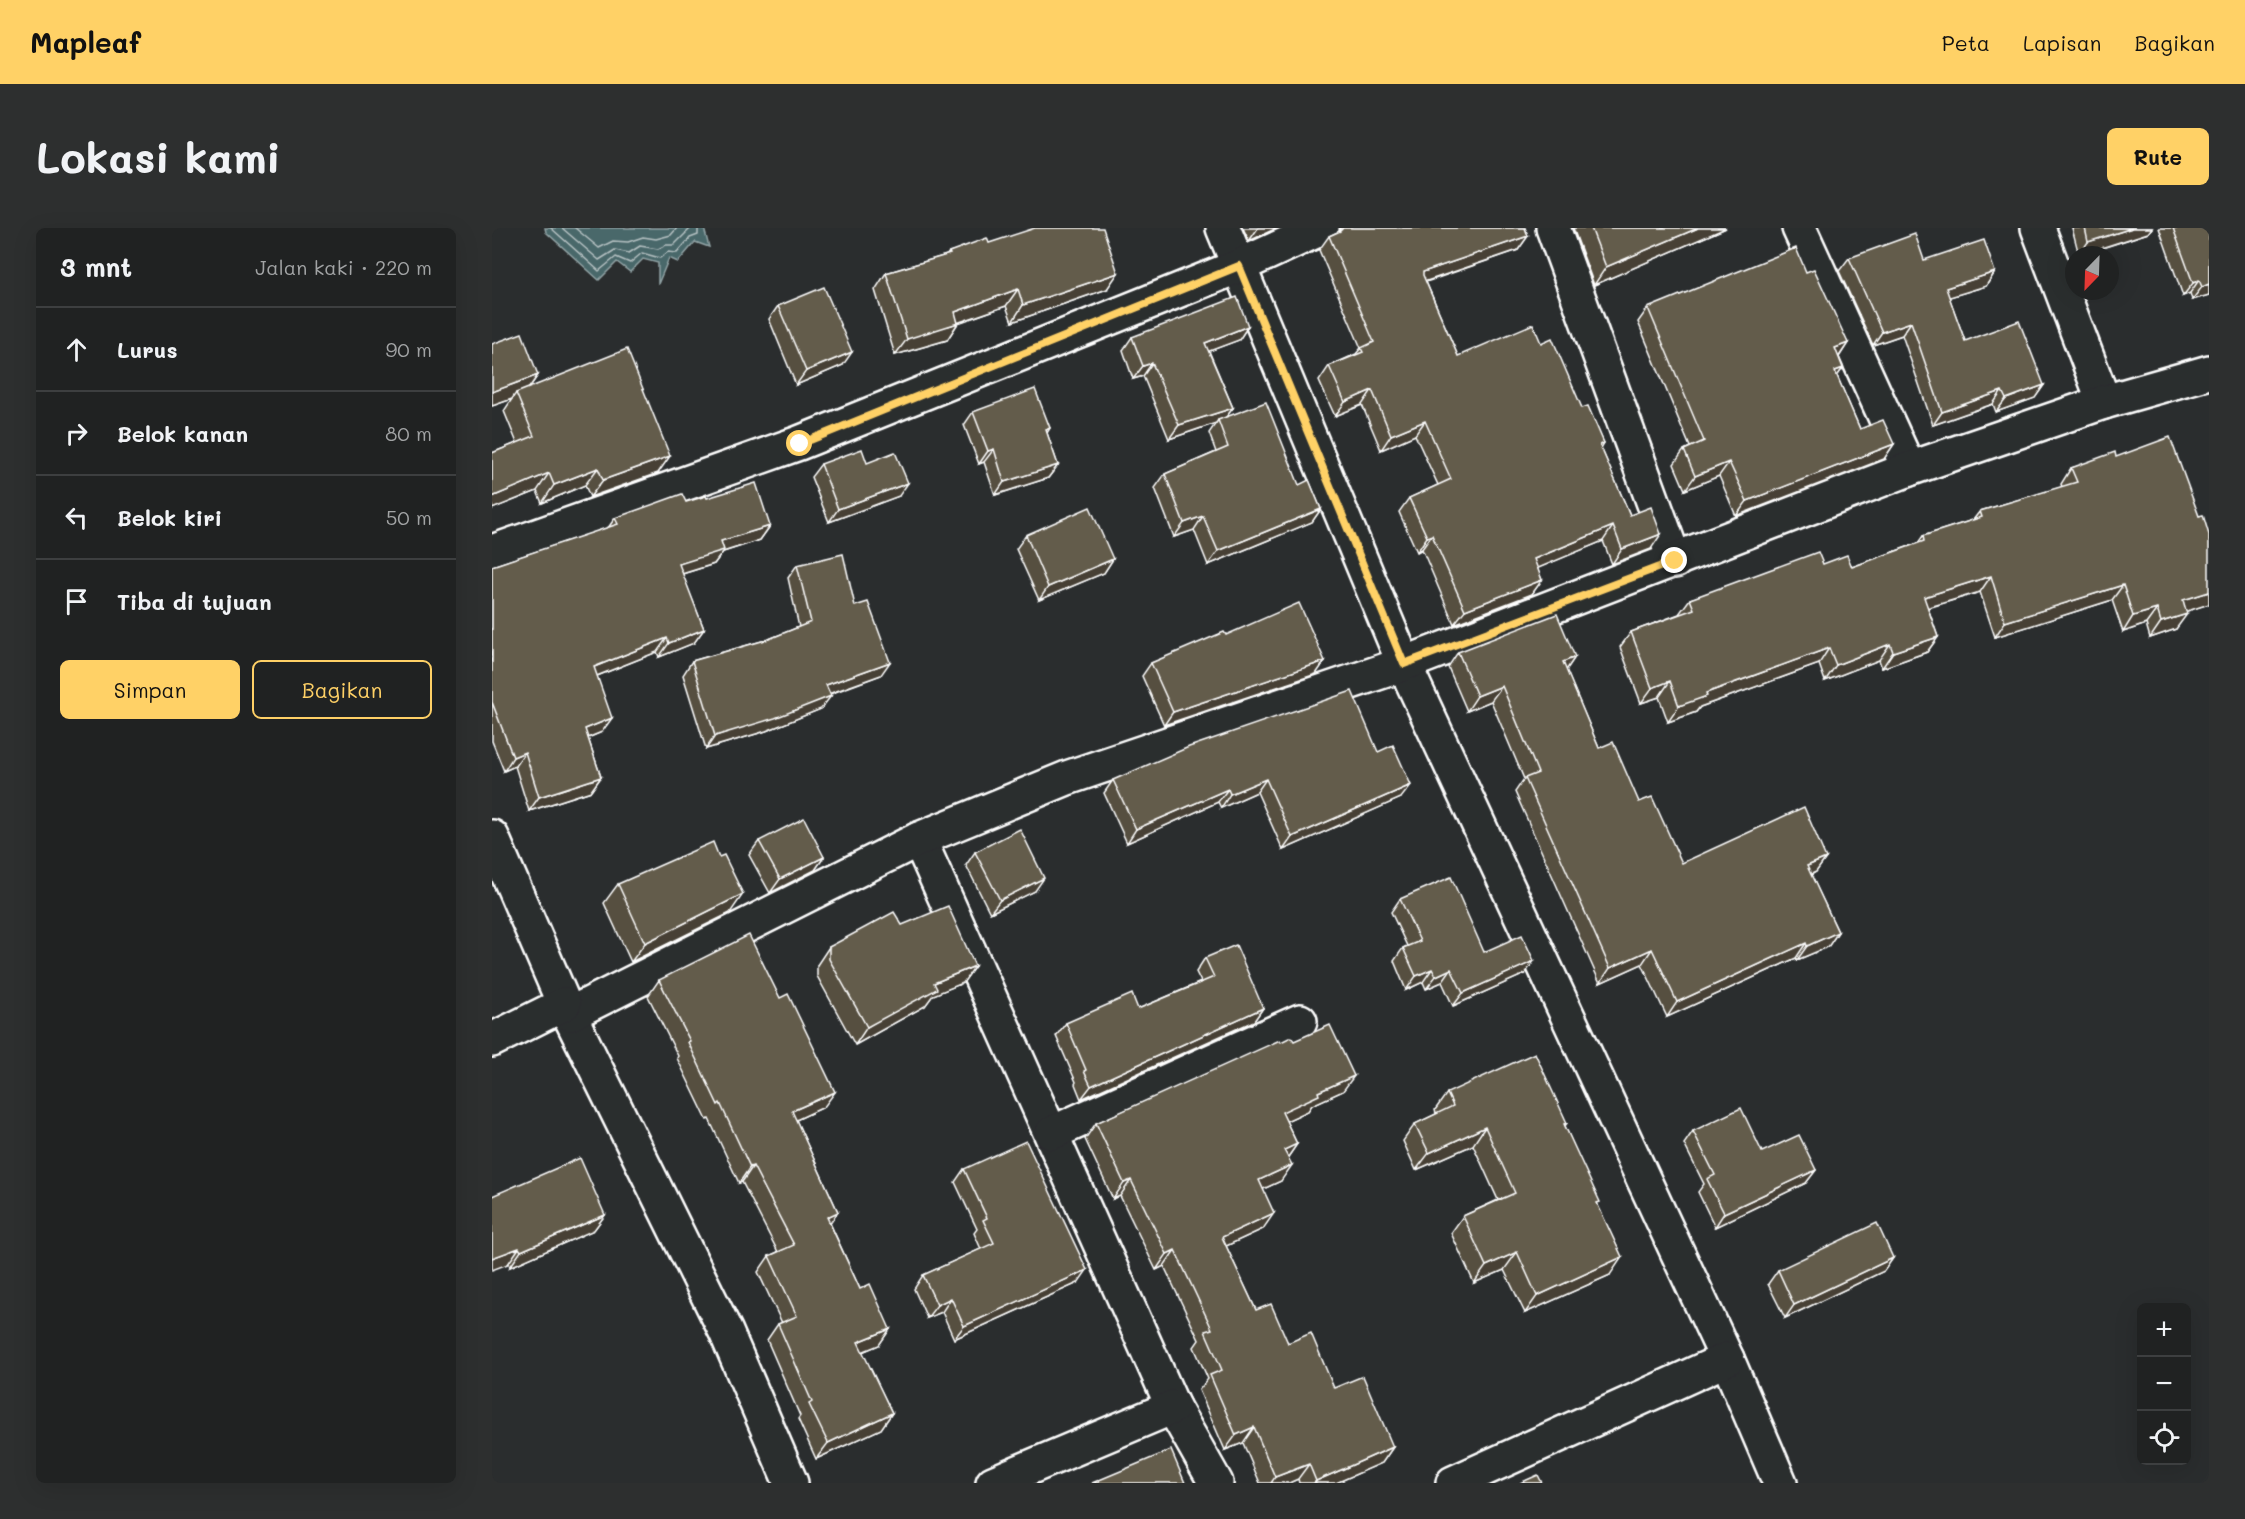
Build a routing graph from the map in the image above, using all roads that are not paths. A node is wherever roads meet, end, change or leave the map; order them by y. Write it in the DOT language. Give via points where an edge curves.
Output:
graph roads {
  1 [pos="1223,228"];
  2 [pos="1322,228"];
  3 [pos="1552,228"];
  4 [pos="1799,228"];
  5 [pos="2038,228"];
  6 [pos="1239,266"];
  7 [pos="2209,372"];
  8 [pos="2104,402"];
  9 [pos="1909,469"];
  10 [pos="492,552"];
  11 [pos="1675,561"];
  12 [pos="1404,664"];
  13 [pos="492,837"];
  14 [pos="919,839"];
  15 [pos="567,1009"];
  16 [pos="1300,1022"];
  17 [pos="492,1040"];
  18 [pos="1052,1133"];
  19 [pos="1727,1359"];
  20 [pos="1173,1407"];
  21 [pos="791,1483"];
  22 [pos="993,1483"];
  23 [pos="1216,1483"];
  24 [pos="1453,1483"];
  25 [pos="1780,1483"];
  1 -- 6 [label="street"];
  2 -- 6 [label="street"];
  3 -- 11 [label="street"];
  4 -- 9 [label="street"];
  5 -- 8 [label="street"];
  6 -- 10 [label="street" via="800,444"];
  6 -- 12 [label="street"];
  7 -- 8 [label="street"];
  8 -- 9 [label="street"];
  9 -- 11 [label="street"];
  11 -- 12 [label="street"];
  12 -- 14 [label="street" via="1067,778"];
  12 -- 19 [label="street"];
  13 -- 15 [label="street"];
  14 -- 15 [label="street"];
  14 -- 18 [label="street"];
  15 -- 17 [label="street"];
  15 -- 21 [label="street" via="726,1332"];
  16 -- 18 [label="street"];
  18 -- 20 [label="street"];
  19 -- 24 [label="street"];
  19 -- 25 [label="street"];
  20 -- 22 [label="street"];
  20 -- 23 [label="street"];
}
